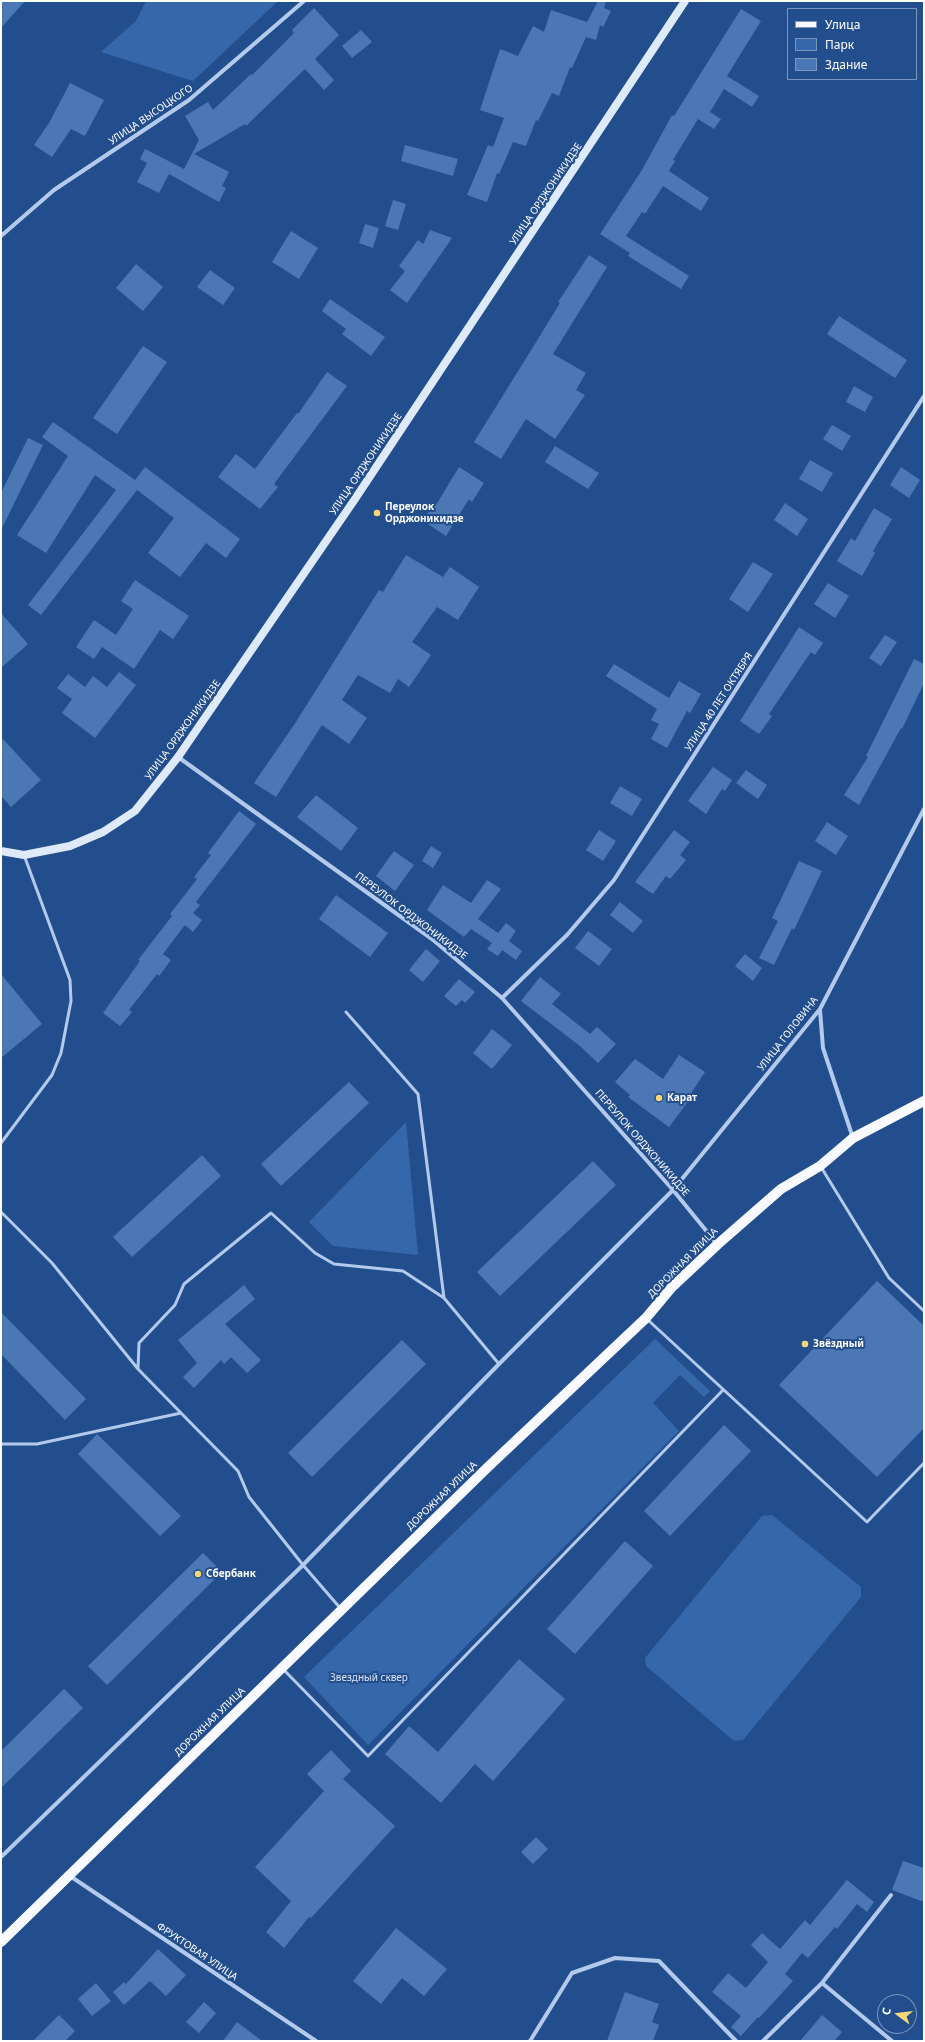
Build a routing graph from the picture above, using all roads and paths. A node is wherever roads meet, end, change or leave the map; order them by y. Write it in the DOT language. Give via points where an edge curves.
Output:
graph roads {
  1 [pos="304,1"];
  2 [pos="685,1"];
  3 [pos="1,236"];
  4 [pos="924,396"];
  5 [pos="178,757"];
  6 [pos="924,809"];
  7 [pos="1,851"];
  8 [pos="24,855"];
  9 [pos="502,998"];
  10 [pos="820,1009"];
  11 [pos="346,1012"];
  12 [pos="924,1101"];
  13 [pos="853,1138"];
  14 [pos="1,1143"];
  15 [pos="820,1166"];
  16 [pos="673,1190"];
  17 [pos="1,1212"];
  18 [pos="718,1244"];
  19 [pos="444,1298"];
  20 [pos="924,1311"];
  21 [pos="646,1318"];
  22 [pos="499,1364"];
  23 [pos="138,1369"];
  24 [pos="723,1390"];
  25 [pos="181,1413"];
  26 [pos="1,1444"];
  27 [pos="924,1463"];
  28 [pos="303,1565"];
  29 [pos="342,1610"];
  30 [pos="282,1668"];
  31 [pos="1,1857"];
  32 [pos="70,1875"];
  33 [pos="892,1895"];
  34 [pos="1,1942"];
  35 [pos="822,1983"];
  36 [pos="316,2041"];
  37 [pos="530,2041"];
  38 [pos="736,2041"];
  39 [pos="763,2041"];
  40 [pos="892,2041"];
  1 -- 3 [label="street, УЛИЦА ВЫСОЦКОГО" via="189,100 54,190"];
  2 -- 5 [label="main road, УЛИЦА ОРДЖОНИКИДЗЕ" via="355,499"];
  4 -- 9 [label="street, УЛИЦА 40 ЛЕТ ОКТЯБРЯ" via="614,880 567,934"];
  5 -- 8 [label="main road, УЛИЦА ОРДЖОНИКИДЗЕ" via="135,811 103,832 70,846"];
  5 -- 9 [label="street, ПЕРЕУЛОК ОРДЖОНИКИДЗЕ" via="432,939"];
  6 -- 10 [label="street, УЛИЦА ГОЛОВИНА"];
  7 -- 8 [label="main road, УЛИЦА ОРДЖОНИКИДЗЕ"];
  8 -- 14 [label="lane" via="70,980 71,1002 61,1053 52,1075"];
  9 -- 16 [label="street, ПЕРЕУЛОК ОРДЖОНИКИДЗЕ"];
  10 -- 13 [label="street" via="823,1048"];
  10 -- 16 [label="street, УЛИЦА ГОЛОВИНА"];
  11 -- 19 [label="lane" via="418,1094"];
  12 -- 13 [label="main road, ДОРОЖНАЯ УЛИЦА"];
  13 -- 15 [label="main road, ДОРОЖНАЯ УЛИЦА"];
  15 -- 18 [label="main road, ДОРОЖНАЯ УЛИЦА" via="781,1189"];
  15 -- 20 [label="lane" via="889,1278"];
  16 -- 18 [label="street, ПЕРЕУЛОК ОРДЖОНИКИДЗЕ"];
  16 -- 22 [label="street, УЛИЦА ГОЛОВИНА"];
  17 -- 23 [label="lane" via="52,1263"];
  18 -- 21 [label="main road, ДОРОЖНАЯ УЛИЦА" via="672,1287"];
  19 -- 22 [label="lane"];
  19 -- 23 [label="lane" via="403,1271 334,1264 315,1253 271,1213 184,1284 175,1305 139,1343"];
  21 -- 24 [label="lane"];
  21 -- 29 [label="main road, ДОРОЖНАЯ УЛИЦА"];
  22 -- 28 [label="street, УЛИЦА ГОЛОВИНА"];
  23 -- 25 [label="lane"];
  24 -- 27 [label="lane" via="866,1522"];
  24 -- 30 [label="lane" via="368,1756"];
  25 -- 26 [label="lane" via="36,1444"];
  25 -- 28 [label="lane" via="238,1471 249,1497"];
  28 -- 29 [label="lane"];
  28 -- 31 [label="street, УЛИЦА ГОЛОВИНА"];
  29 -- 30 [label="main road, ДОРОЖНАЯ УЛИЦА"];
  30 -- 32 [label="main road, ДОРОЖНАЯ УЛИЦА"];
  32 -- 34 [label="main road, ДОРОЖНАЯ УЛИЦА"];
  32 -- 36 [label="street, ФРУКТОВАЯ УЛИЦА"];
  33 -- 35 [label="street"];
  35 -- 39 [label="street"];
  35 -- 40 [label="street"];
  37 -- 38 [label="street" via="572,1973 615,1958 659,1961"];
}
